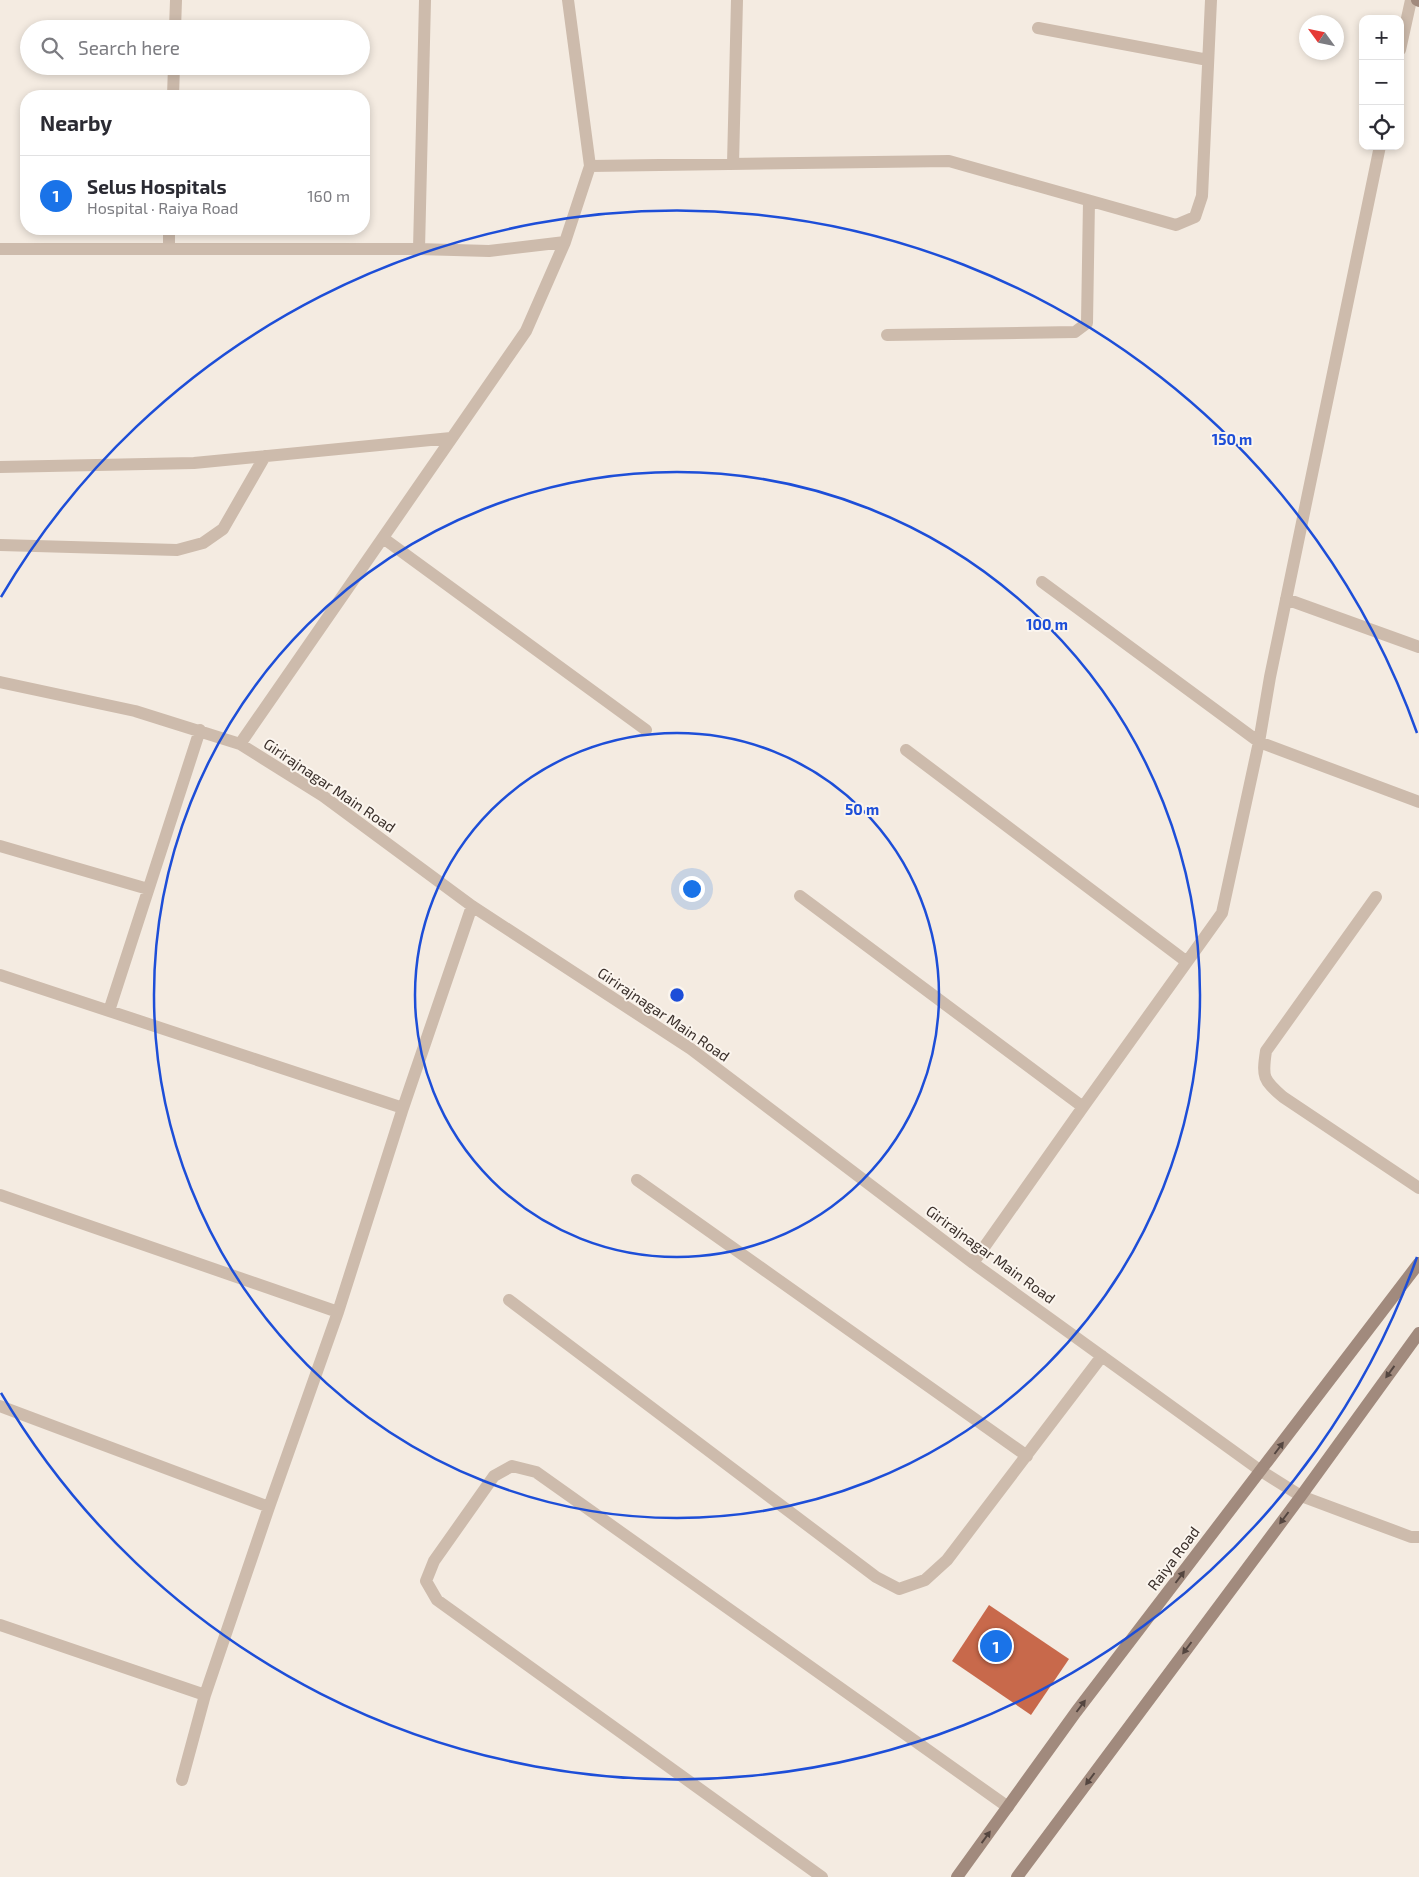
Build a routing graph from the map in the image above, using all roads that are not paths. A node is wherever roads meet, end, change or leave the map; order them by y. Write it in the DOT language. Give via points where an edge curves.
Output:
graph roads {
  1 [pos="176,0"];
  2 [pos="425,0"];
  3 [pos="568,0"];
  4 [pos="737,0"];
  5 [pos="1211,0"];
  6 [pos="1411,0"];
  7 [pos="175,20"];
  8 [pos="1038,28"];
  9 [pos="1404,32"];
  10 [pos="1208,60"];
  11 [pos="174,75"];
  12 [pos="173,90"];
  13 [pos="1379,150"];
  14 [pos="733,164"];
  15 [pos="590,166"];
  16 [pos="1089,201"];
  17 [pos="169,235"];
  18 [pos="565,242"];
  19 [pos="0,249"];
  20 [pos="169,249"];
  21 [pos="419,249"];
  22 [pos="887,335"];
  23 [pos="451,438"];
  24 [pos="265,456"];
  25 [pos="0,466"];
  26 [pos="383,538"];
  27 [pos="0,545"];
  28 [pos="1042,582"];
  29 [pos="1286,599"];
  30 [pos="1419,647"];
  31 [pos="0,682"];
  32 [pos="200,730"];
  33 [pos="646,730"];
  34 [pos="1259,742"];
  35 [pos="240,744"];
  36 [pos="906,750"];
  37 [pos="1419,802"];
  38 [pos="0,846"];
  39 [pos="148,889"];
  40 [pos="800,896"];
  41 [pos="1376,897"];
  42 [pos="472,906"];
  43 [pos="1187,962"];
  44 [pos="0,975"];
  45 [pos="108,1011"];
  46 [pos="1083,1107"];
  47 [pos="403,1108"];
  48 [pos="638,1180"];
  49 [pos="1419,1188"];
  50 [pos="0,1195"];
  51 [pos="1419,1262"];
  52 [pos="973,1263"];
  53 [pos="509,1300"];
  54 [pos="338,1312"];
  55 [pos="1419,1333"];
  56 [pos="1102,1356"];
  57 [pos="0,1406"];
  58 [pos="1026,1456"];
  59 [pos="1261,1471"];
  60 [pos="1301,1496"];
  61 [pos="269,1507"];
  62 [pos="1419,1537"];
  63 [pos="0,1625"];
  64 [pos="205,1695"];
  65 [pos="182,1780"];
  66 [pos="1008,1807"];
  67 [pos="822,1877"];
  68 [pos="958,1877"];
  69 [pos="1017,1877"];
  1 -- 7 [label="street"];
  2 -- 21 [label="street"];
  3 -- 15 [label="street"];
  4 -- 14 [label="street"];
  5 -- 10 [label="street"];
  6 -- 9 [label="street"];
  8 -- 10 [label="street"];
  10 -- 16 [label="street" via="1202,196 1195,217 1176,225"];
  11 -- 12 [label="street"];
  13 -- 29 [label="street"];
  14 -- 15 [label="street"];
  14 -- 16 [label="street" via="949,161"];
  15 -- 18 [label="street"];
  16 -- 22 [label="street" via="1087,323 1075,332"];
  17 -- 20 [label="street"];
  18 -- 21 [label="street" via="489,251"];
  18 -- 23 [label="street" via="526,331"];
  19 -- 20 [label="street"];
  20 -- 21 [label="street"];
  23 -- 24 [label="street"];
  23 -- 26 [label="street"];
  24 -- 25 [label="street" via="194,463"];
  24 -- 27 [label="street" via="223,529 203,543 177,550"];
  26 -- 33 [label="street"];
  26 -- 35 [label="street"];
  28 -- 34 [label="street"];
  29 -- 30 [label="street"];
  29 -- 34 [label="street"];
  31 -- 32 [label="street, Girirajnagar Main Road" via="135,710"];
  32 -- 35 [label="street, Girirajnagar Main Road"];
  32 -- 39 [label="street"];
  34 -- 37 [label="street"];
  34 -- 43 [label="street" via="1222,913"];
  35 -- 42 [label="street, Girirajnagar Main Road" via="323,796"];
  36 -- 43 [label="street"];
  38 -- 39 [label="street"];
  39 -- 45 [label="street"];
  40 -- 46 [label="street"];
  41 -- 49 [label="street" via="1266,1051 1263,1071 1268,1084 1282,1097"];
  42 -- 47 [label="street"];
  42 -- 52 [label="street, Girirajnagar Main Road" via="691,1049"];
  43 -- 46 [label="street"];
  44 -- 45 [label="street"];
  45 -- 47 [label="street"];
  46 -- 52 [label="street"];
  47 -- 54 [label="street"];
  48 -- 58 [label="street"];
  50 -- 54 [label="street"];
  59 -- 51 [label="street, Raiya Road, one-way"];
  52 -- 56 [label="street, Girirajnagar Main Road"];
  53 -- 58 [label="street" via="876,1577 900,1589 925,1580 947,1560"];
  54 -- 61 [label="street"];
  55 -- 60 [label="street, one-way"];
  56 -- 58 [label="street"];
  56 -- 59 [label="street, Girirajnagar Main Road"];
  57 -- 61 [label="street"];
  59 -- 60 [label="street, Girirajnagar Main Road"];
  66 -- 59 [label="street, Raiya Road, one-way" via="1082,1704"];
  60 -- 62 [label="street, Girirajnagar Main Road" via="1411,1537"];
  60 -- 69 [label="street, one-way"];
  61 -- 64 [label="street"];
  63 -- 64 [label="street"];
  64 -- 65 [label="street"];
  66 -- 67 [label="street" via="536,1472 512,1466 494,1476 434,1561 426,1581 437,1600"];
  68 -- 66 [label="street, Raiya Road, one-way"];
}
